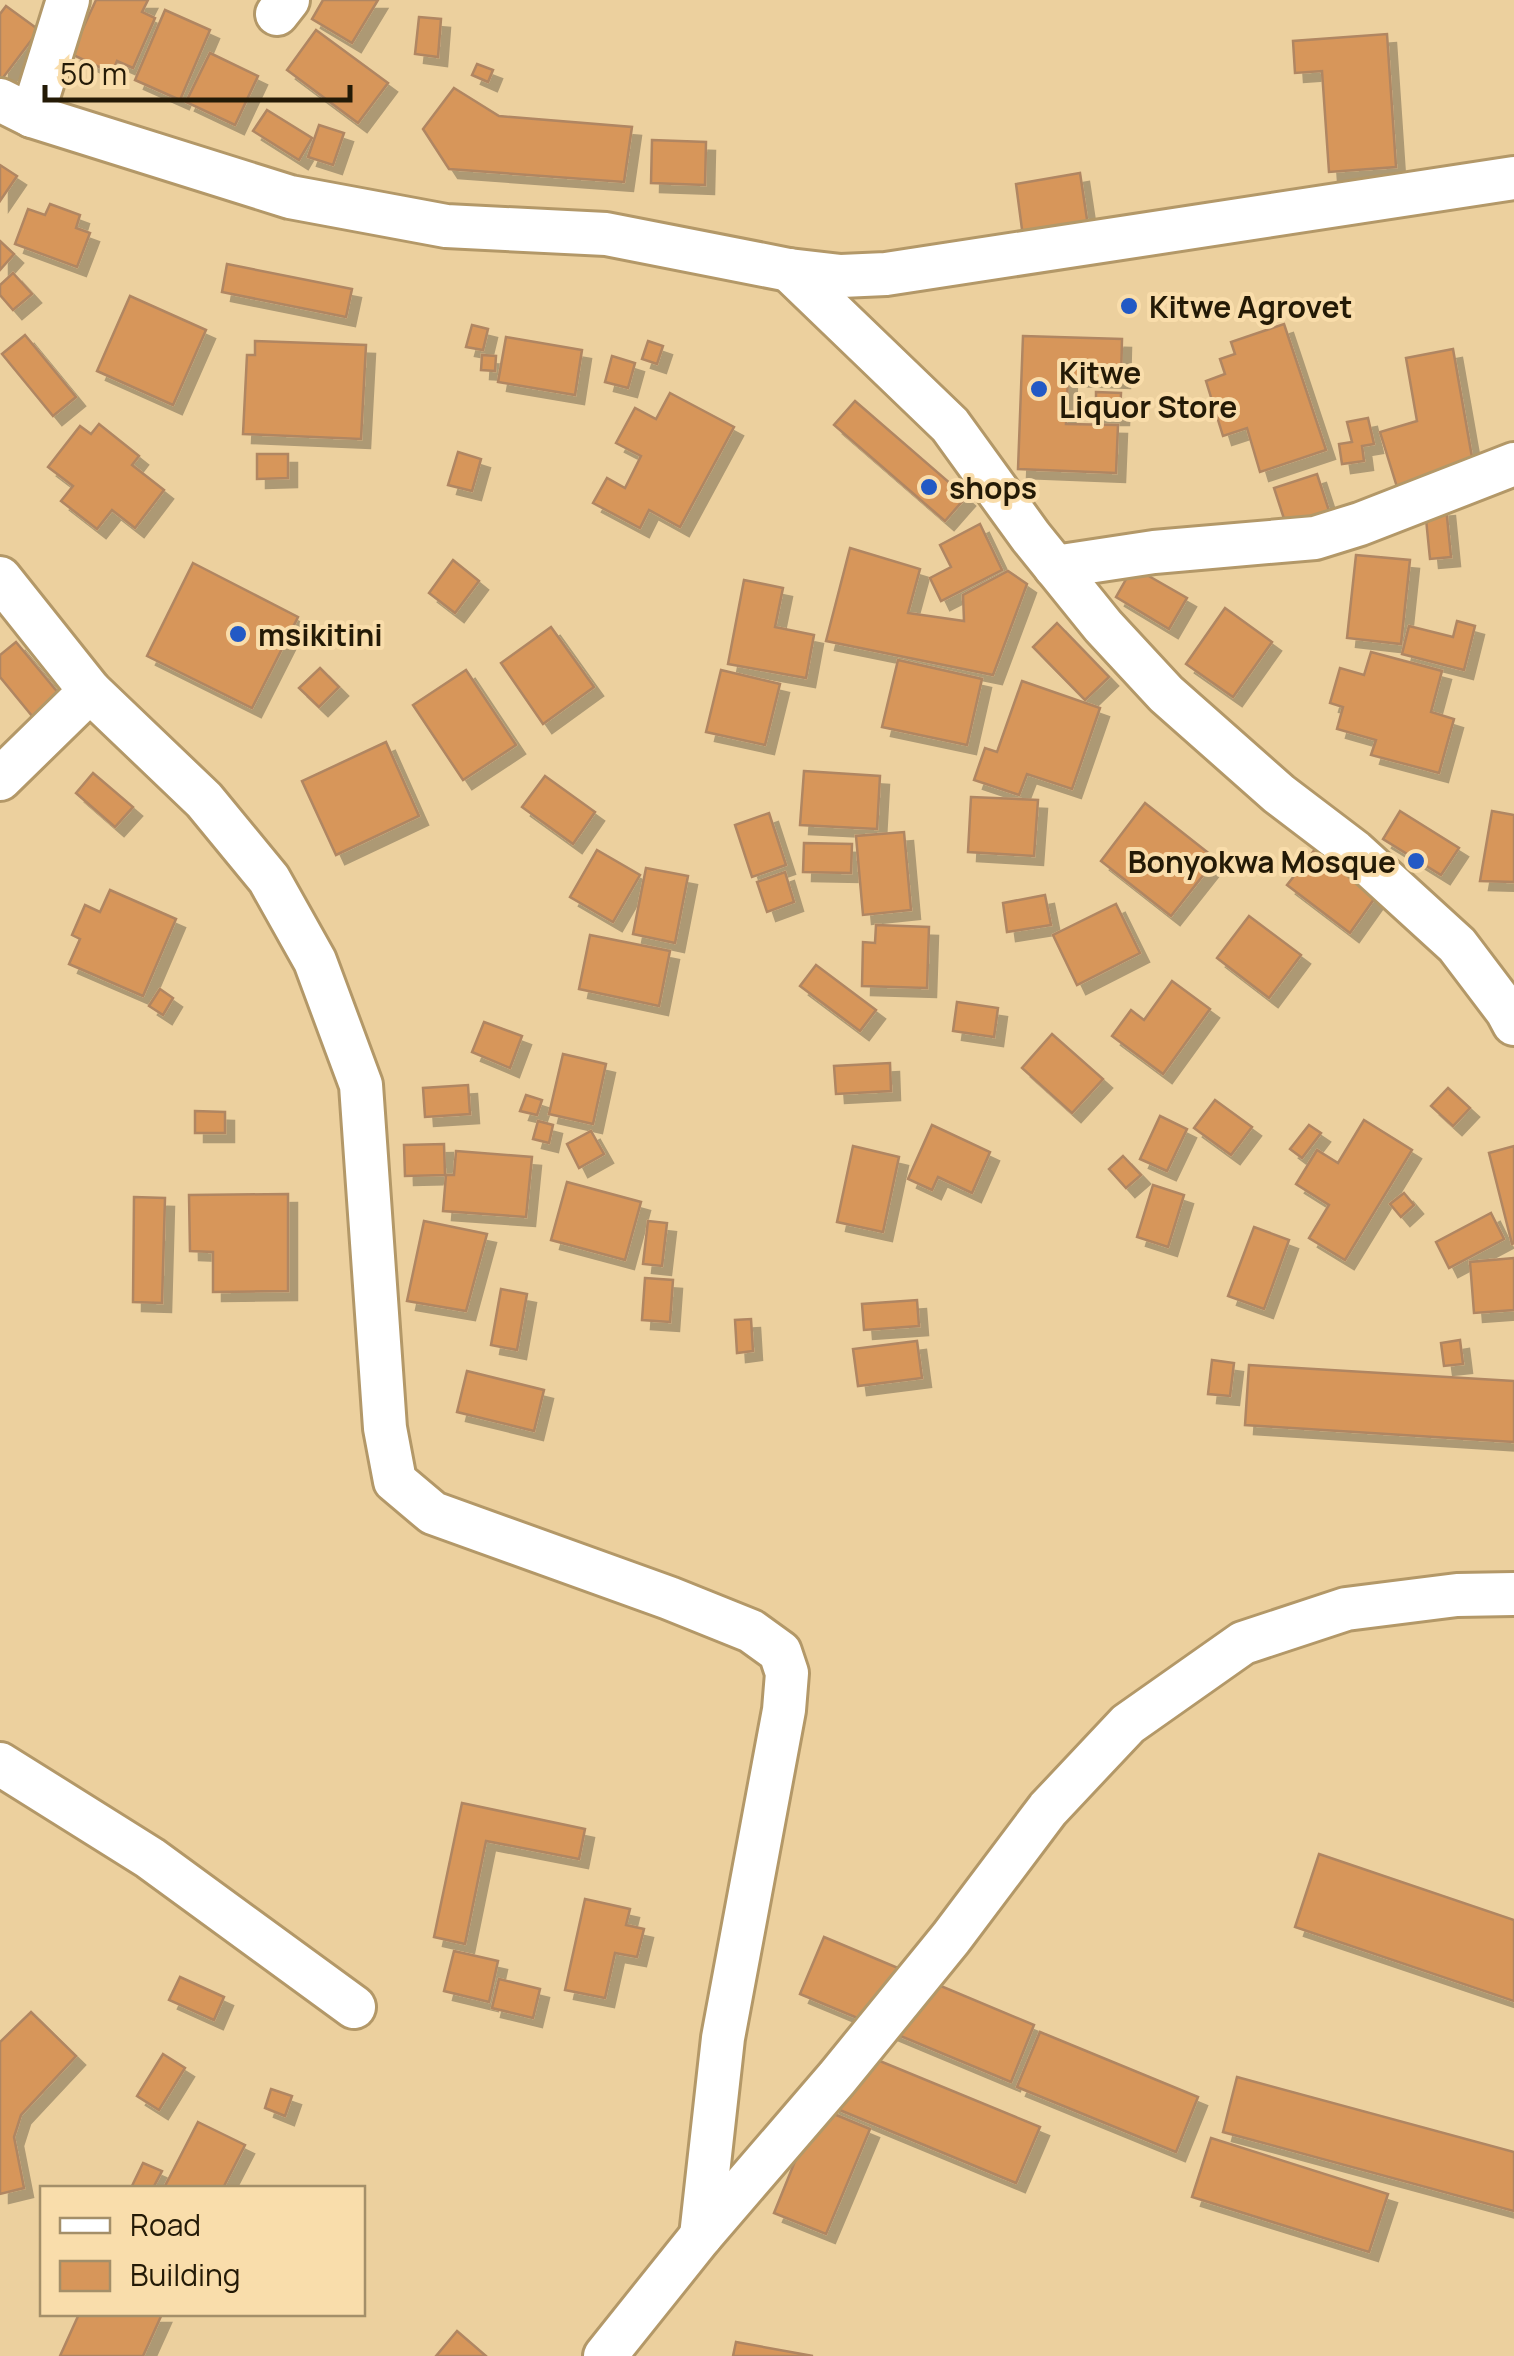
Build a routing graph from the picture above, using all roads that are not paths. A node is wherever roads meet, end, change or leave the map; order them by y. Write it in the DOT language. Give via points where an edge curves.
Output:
graph roads {
  1 [pos="68,0"];
  2 [pos="16,108"];
  3 [pos="1514,178"];
  4 [pos="789,270"];
  5 [pos="1514,464"];
  6 [pos="1054,567"];
  7 [pos="7,599"];
  8 [pos="90,691"];
  9 [pos="0,778"];
  10 [pos="1514,1024"];
  11 [pos="1514,1594"];
  12 [pos="0,1764"];
  13 [pos="354,2007"];
  14 [pos="701,2236"];
  15 [pos="605,2356"];
  1 -- 2 [label="street"];
  2 -- 4 [label="street" via="290,197 446,226 606,234"];
  3 -- 4 [label="street" via="886,274"];
  4 -- 6 [label="street" via="950,426"];
  5 -- 6 [label="street" via="1315,538"];
  6 -- 10 [label="street" via="1166,694 1456,945"];
  7 -- 8 [label="street"];
  8 -- 9 [label="street"];
  8 -- 14 [label="street" via="226,826 270,879 316,962 360,1086 385,1428 395,1481 432,1513 669,1598 751,1631 780,1652 787,1674 784,1710 723,2038"];
  11 -- 14 [label="street" via="1346,1609 1243,1642 1128,1724 1048,1809 940,1952"];
  12 -- 13 [label="street" via="150,1858"];
  14 -- 15 [label="street"];
}
